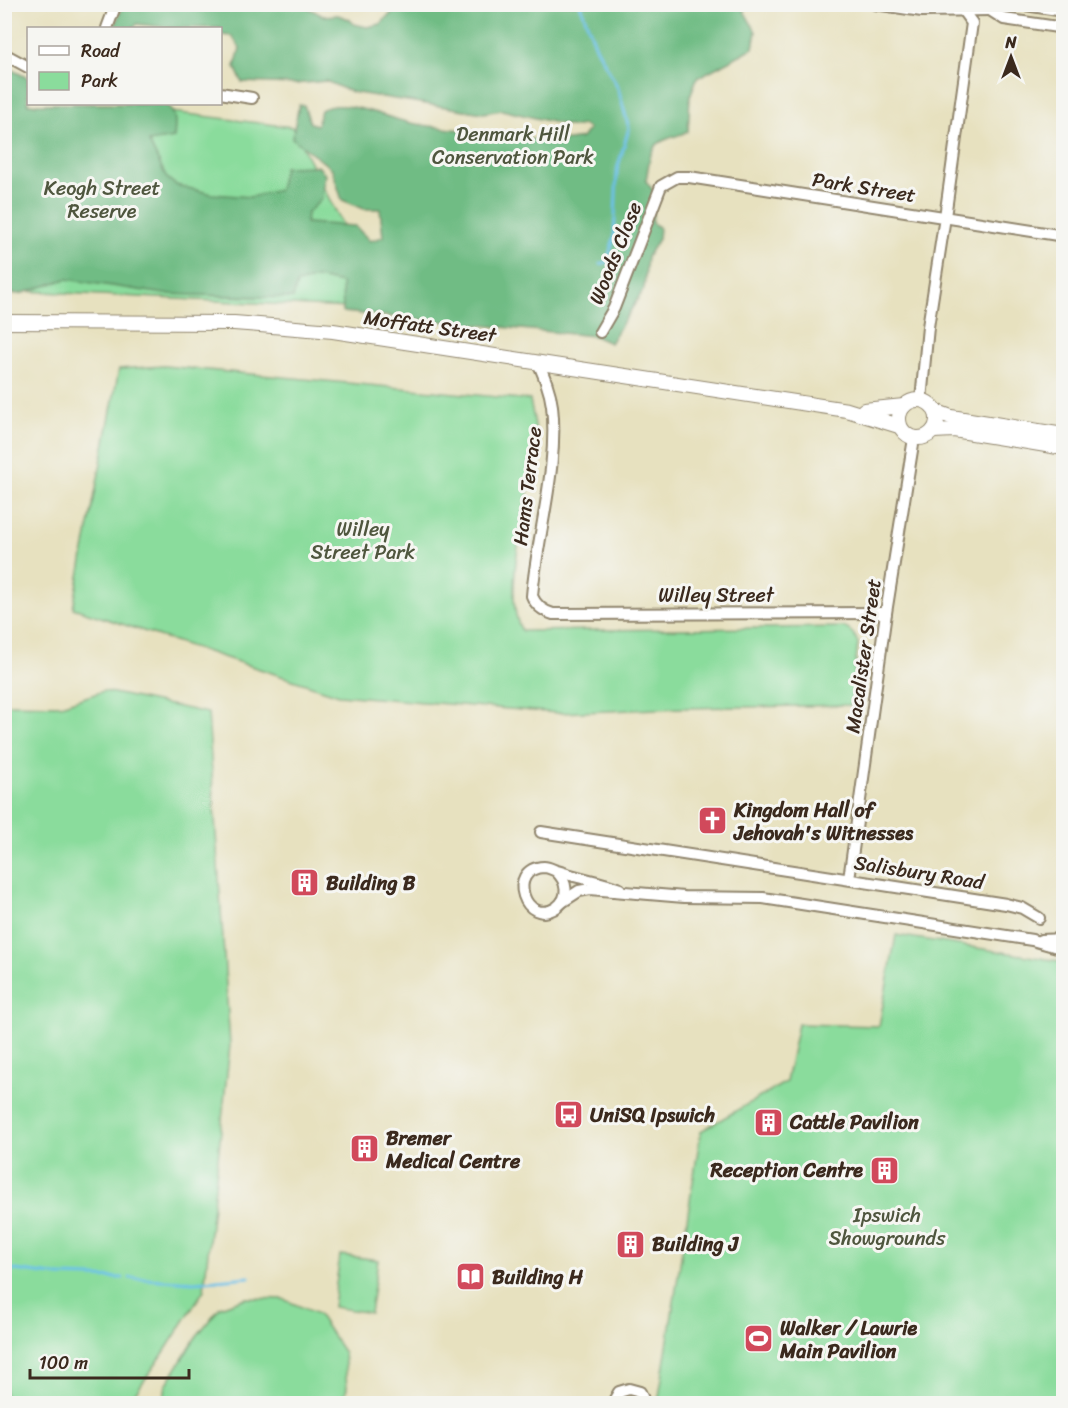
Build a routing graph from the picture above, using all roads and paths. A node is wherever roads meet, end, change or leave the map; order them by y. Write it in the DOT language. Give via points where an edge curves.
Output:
graph roads {
  1 [pos="116,4"];
  2 [pos="875,4"];
  3 [pos="1007,4"];
  4 [pos="1019,4"];
  5 [pos="960,7"];
  6 [pos="990,10"];
  7 [pos="1064,11"];
  8 [pos="107,27"];
  9 [pos="1064,28"];
  10 [pos="4,54"];
  11 [pos="27,66"];
  12 [pos="222,93"];
  13 [pos="252,98"];
  14 [pos="661,186"];
  15 [pos="945,217"];
  16 [pos="1064,236"];
  17 [pos="4,321"];
  18 [pos="600,332"];
  19 [pos="538,362"];
  20 [pos="921,400"];
  21 [pos="904,406"];
  22 [pos="847,410"];
  23 [pos="935,411"];
  24 [pos="899,426"];
  25 [pos="933,431"];
  26 [pos="1064,435"];
  27 [pos="915,438"];
  28 [pos="1064,448"];
  29 [pos="546,612"];
  30 [pos="886,613"];
  31 [pos="541,832"];
  32 [pos="556,871"];
  33 [pos="849,879"];
  34 [pos="626,891"];
  35 [pos="562,902"];
  36 [pos="1039,918"];
  37 [pos="1064,939"];
  38 [pos="1032,940"];
  39 [pos="1064,949"];
  40 [pos="612,1404"];
  41 [pos="645,1404"];
  1 -- 8 [label="street"];
  2 -- 5 [label="street" via="922,11"];
  3 -- 6 [label="street"];
  4 -- 7 [label="street"];
  5 -- 6 [label="street"];
  5 -- 15 [label="street" via="972,23"];
  6 -- 9 [label="street" via="1004,19"];
  10 -- 11 [label="street"];
  12 -- 13 [label="street"];
  14 -- 15 [label="street, Park Street" via="677,177 689,177"];
  14 -- 18 [label="street, Woods Close" via="614,308"];
  15 -- 16 [label="street, Park Street"];
  15 -- 20 [label="street"];
  17 -- 19 [label="main road, Moffatt Street" via="211,322 290,327"];
  19 -- 22 [label="main road, Moffatt Street"];
  19 -- 29 [label="street, Hams Terrace" via="547,382 554,434 532,596"];
  20 -- 21 [label="main road"];
  20 -- 23 [label="main road"];
  21 -- 22 [label="main road, Moffatt Street"];
  21 -- 24 [label="main road" via="898,415"];
  22 -- 24 [label="main road, Moffatt Street"];
  23 -- 25 [label="main road"];
  23 -- 26 [label="main road"];
  24 -- 27 [label="main road"];
  25 -- 27 [label="main road"];
  25 -- 28 [label="main road" via="954,430"];
  27 -- 30 [label="street, Macalister Street"];
  29 -- 30 [label="street, Willey Street"];
  30 -- 33 [label="street, Macalister Street"];
  31 -- 33 [label="street, Salisbury Road"];
  32 -- 34 [label="street"];
  32 -- 35 [label="street" via="566,888"];
  32 -- 35 [label="street" via="546,867 535,869 524,878 522,891 526,902 539,911"];
  33 -- 36 [label="street, Salisbury Road" via="1006,904"];
  34 -- 35 [label="street" via="584,890"];
  34 -- 38 [label="street" via="684,897 763,898"];
  37 -- 38 [label="street"];
  38 -- 39 [label="street"];
  40 -- 41 [label="street" via="619,1392 629,1389 640,1392"];
}
